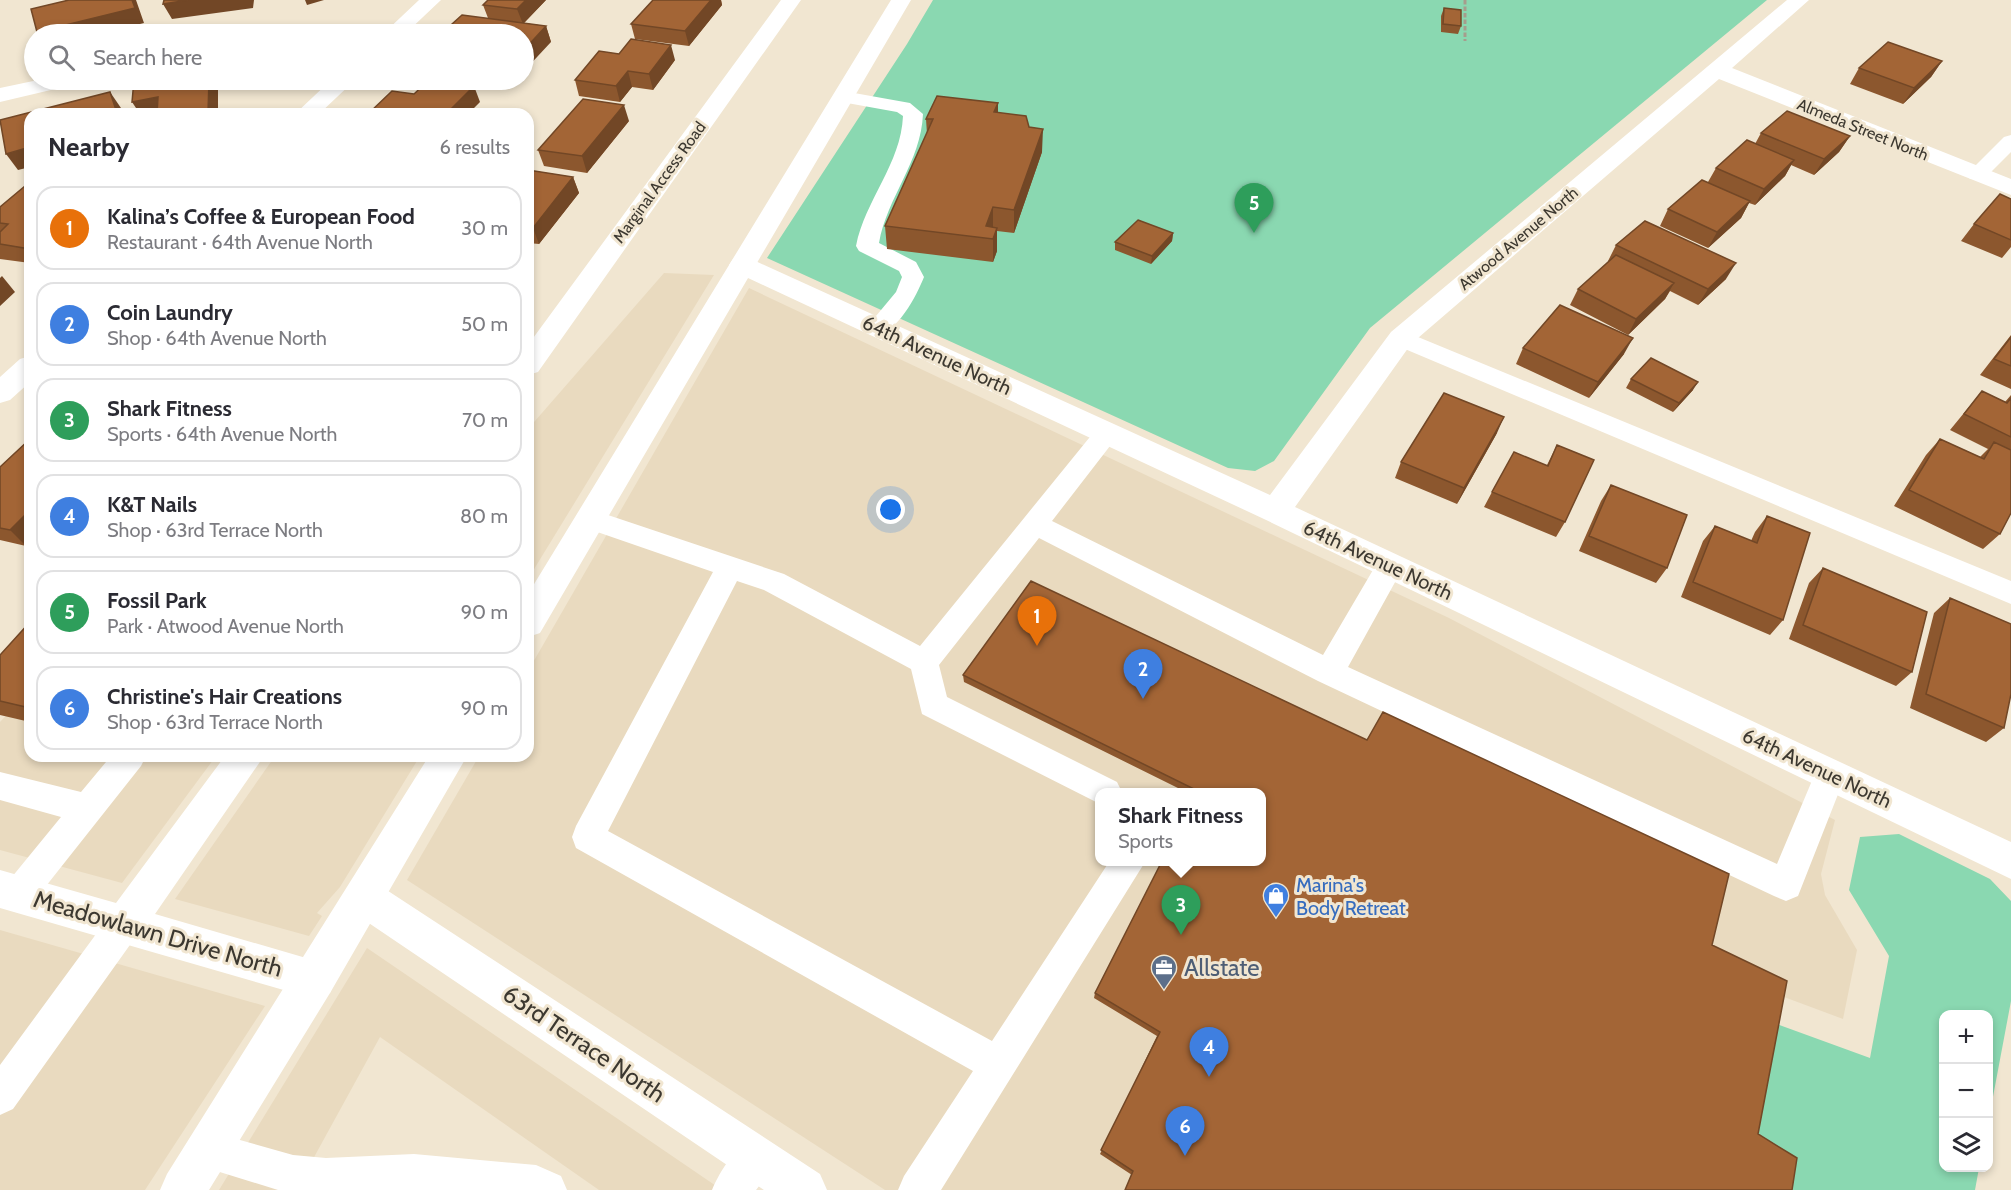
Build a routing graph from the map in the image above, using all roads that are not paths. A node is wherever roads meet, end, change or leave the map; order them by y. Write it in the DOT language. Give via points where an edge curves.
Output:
graph roads {
  1 [pos="431,0"];
  2 [pos="791,0"];
  3 [pos="901,0"];
  4 [pos="1799,0"];
  5 [pos="404,24"];
  6 [pos="1716,70"];
  7 [pos="24,89"];
  8 [pos="333,90"];
  9 [pos="0,95"];
  10 [pos="843,97"];
  11 [pos="313,108"];
  12 [pos="2011,141"];
  13 [pos="1977,175"];
  14 [pos="2011,188"];
  15 [pos="742,265"];
  16 [pos="878,328"];
  17 [pos="1401,338"];
  18 [pos="534,357"];
  19 [pos="24,371"];
  20 [pos="0,393"];
  21 [pos="1107,433"];
  22 [pos="1275,511"];
  23 [pos="590,519"];
  24 [pos="1035,524"];
  25 [pos="1390,566"];
  26 [pos="730,567"];
  27 [pos="2011,593"];
  28 [pos="534,613"];
  29 [pos="924,662"];
  30 [pos="1329,672"];
  31 [pos="125,762"];
  32 [pos="242,762"];
  33 [pos="445,762"];
  34 [pos="1830,774"];
  35 [pos="0,786"];
  36 [pos="1098,788"];
  37 [pos="88,809"];
  38 [pos="2011,861"];
  39 [pos="1125,866"];
  40 [pos="10,892"];
  41 [pos="365,898"];
  42 [pos="125,923"];
  43 [pos="315,979"];
  44 [pos="998,1065"];
  45 [pos="0,1095"];
  46 [pos="208,1150"];
  47 [pos="744,1174"];
  48 [pos="362,1186"];
  49 [pos="183,1190"];
  50 [pos="547,1190"];
  51 [pos="804,1190"];
  52 [pos="918,1190"];
  1 -- 5 [label="street"];
  2 -- 18 [label="street, Marginal Access Road"];
  3 -- 10 [label="street"];
  4 -- 6 [label="street, Atwood Avenue North"];
  6 -- 13 [label="street, Almeda Street North"];
  6 -- 17 [label="street, Atwood Avenue North"];
  7 -- 9 [label="street"];
  8 -- 11 [label="street"];
  10 -- 15 [label="street"];
  10 -- 16 [label="lane" via="903,107 913,114 914,127 868,229 867,246 908,267 914,277 906,294"];
  12 -- 13 [label="lane"];
  13 -- 14 [label="street, Almeda Street North"];
  15 -- 16 [label="street, 64th Avenue North"];
  15 -- 23 [label="street"];
  16 -- 21 [label="street, 64th Avenue North"];
  17 -- 22 [label="street, Atwood Avenue North"];
  17 -- 27 [label="lane"];
  19 -- 20 [label="street"];
  21 -- 22 [label="street, 64th Avenue North"];
  21 -- 24 [label="lane"];
  22 -- 25 [label="street, 64th Avenue North"];
  23 -- 26 [label="lane"];
  23 -- 28 [label="street"];
  24 -- 29 [label="lane"];
  24 -- 30 [label="lane"];
  25 -- 30 [label="lane"];
  25 -- 34 [label="street, 64th Avenue North"];
  26 -- 29 [label="lane" via="774,582"];
  26 -- 44 [label="lane" via="588,837"];
  29 -- 36 [label="lane" via="933,705"];
  30 -- 34 [label="lane" via="1786,885"];
  31 -- 37 [label="lane"];
  32 -- 42 [label="street"];
  33 -- 41 [label="street"];
  34 -- 38 [label="street, 64th Avenue North"];
  35 -- 37 [label="lane"];
  37 -- 40 [label="lane"];
  39 -- 44 [label="lane"];
  40 -- 42 [label="street, Meadowlawn Drive North"];
  41 -- 43 [label="street"];
  41 -- 47 [label="street, 63rd Terrace North"];
  42 -- 43 [label="street, Meadowlawn Drive North"];
  42 -- 45 [label="lane"];
  43 -- 46 [label="street"];
  44 -- 52 [label="lane"];
  46 -- 48 [label="lane" via="293,1175"];
  46 -- 49 [label="street"];
  47 -- 51 [label="street, 63rd Terrace North"];
  48 -- 50 [label="lane" via="414,1173 536,1185"];
}
